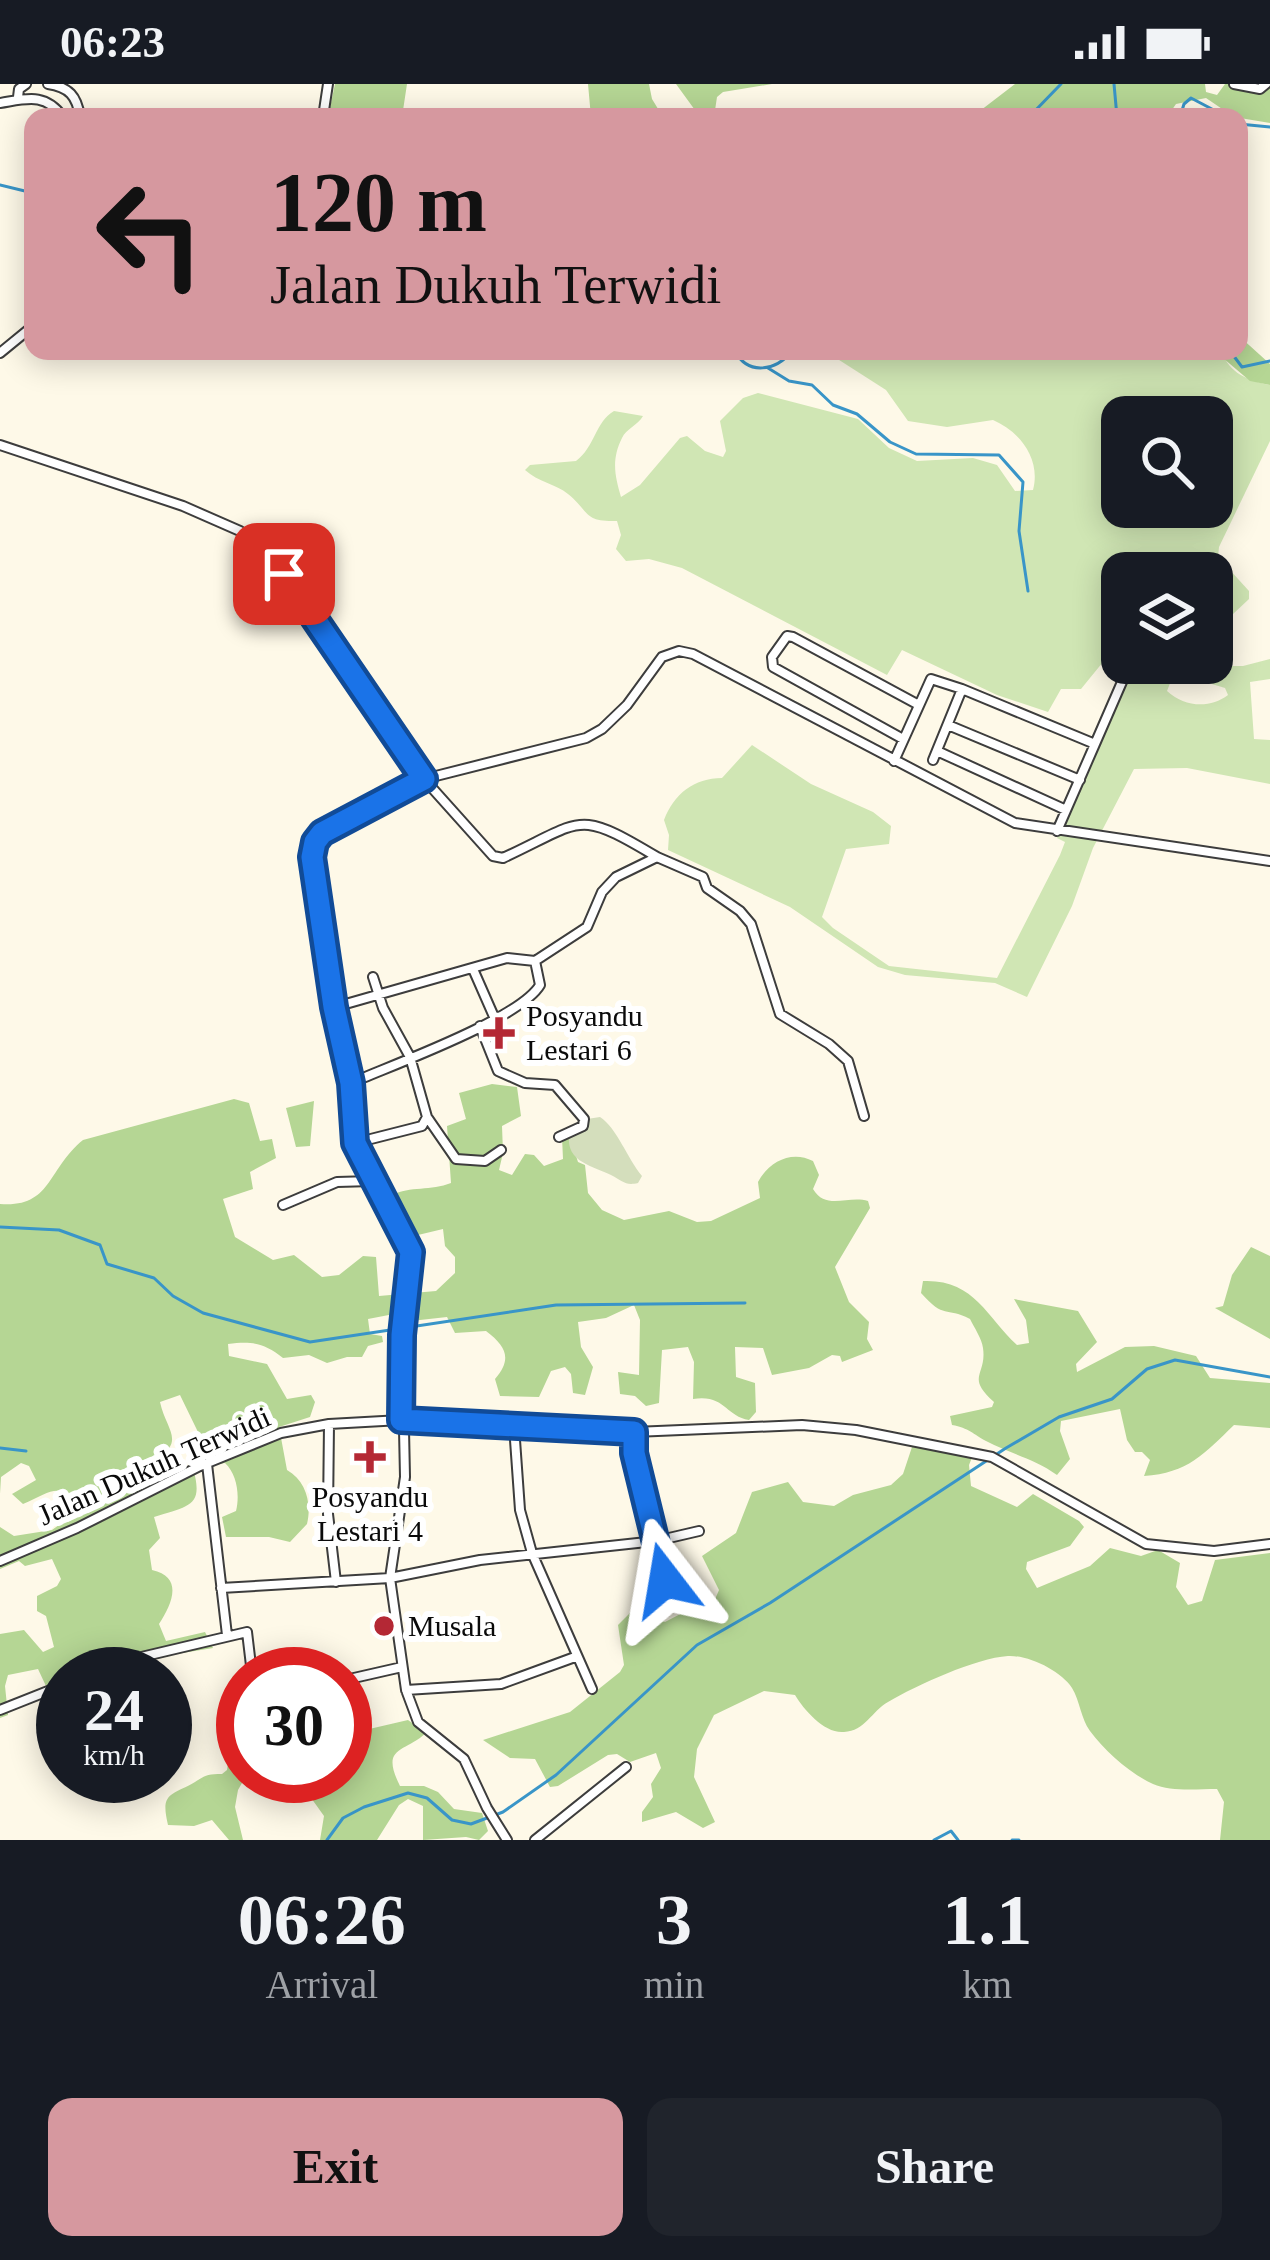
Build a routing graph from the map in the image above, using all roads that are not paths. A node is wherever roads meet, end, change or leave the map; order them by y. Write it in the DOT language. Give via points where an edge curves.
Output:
graph roads {
  1 [pos="26,84"];
  2 [pos="48,84"];
  3 [pos="1234,84"];
  4 [pos="1266,84"];
  5 [pos="18,98"];
  6 [pos="0,103"];
  7 [pos="56,108"];
  8 [pos="78,108"];
  9 [pos="24,333"];
  10 [pos="0,353"];
  11 [pos="0,445"];
  12 [pos="1121,684"];
  13 [pos="962,689"];
  14 [pos="917,704"];
  15 [pos="948,725"];
  16 [pos="903,739"];
  17 [pos="1095,744"];
  18 [pos="894,761"];
  19 [pos="424,779"];
  20 [pos="1080,780"];
  21 [pos="1066,810"];
  22 [pos="1057,831"];
  23 [pos="657,857"];
  24 [pos="1270,861"];
  25 [pos="535,962"];
  26 [pos="473,969"];
  27 [pos="373,977"];
  28 [pos="378,994"];
  29 [pos="334,1007"];
  30 [pos="495,1018"];
  31 [pos="480,1026"];
  32 [pos="410,1057"];
  33 [pos="351,1083"];
  34 [pos="864,1116"];
  35 [pos="427,1117"];
  36 [pos="559,1137"];
  37 [pos="355,1143"];
  38 [pos="501,1150"];
  39 [pos="374,1181"];
  40 [pos="283,1205"];
  41 [pos="401,1420"];
  42 [pos="329,1424"];
  43 [pos="514,1426"];
  44 [pos="634,1432"];
  45 [pos="206,1463"];
  46 [pos="699,1532"];
  47 [pos="656,1541"];
  48 [pos="1270,1544"];
  49 [pos="532,1553"];
  50 [pos="0,1561"];
  51 [pos="390,1579"];
  52 [pos="336,1582"];
  53 [pos="221,1588"];
  54 [pos="656,1589"];
  55 [pos="226,1635"];
  56 [pos="179,1647"];
  57 [pos="249,1647"];
  58 [pos="575,1657"];
  59 [pos="402,1667"];
  60 [pos="372,1674"];
  61 [pos="592,1689"];
  62 [pos="406,1690"];
  63 [pos="36,1695"];
  64 [pos="0,1709"];
  65 [pos="626,1767"];
  66 [pos="507,1840"];
  67 [pos="535,1840"];
  1 -- 5 [label="street"];
  2 -- 8 [label="street" via="65,87"];
  3 -- 4 [label="street"];
  5 -- 6 [label="street"];
  5 -- 7 [label="street"];
  9 -- 10 [label="street"];
  11 -- 19 [label="street" via="240,531 284,574"];
  12 -- 17 [label="street"];
  13 -- 14 [label="street" via="931,679"];
  13 -- 15 [label="street"];
  13 -- 17 [label="street"];
  14 -- 16 [label="street"];
  14 -- 16 [label="street" via="794,637 772,657 773,667"];
  15 -- 20 [label="street"];
  15 -- 21 [label="street" via="935,755"];
  16 -- 18 [label="street"];
  17 -- 20 [label="street"];
  18 -- 19 [label="street" via="679,651 662,657 627,705 586,738"];
  18 -- 22 [label="street" via="1015,823"];
  19 -- 23 [label="street" via="493,856 582,822"];
  19 -- 29 [label="street" via="315,842"];
  20 -- 21 [label="street"];
  21 -- 22 [label="street"];
  22 -- 24 [label="street"];
  23 -- 25 [label="street" via="616,877 587,927"];
  23 -- 34 [label="street" via="703,877 747,918 778,1010 848,1061"];
  25 -- 26 [label="street" via="507,958"];
  25 -- 30 [label="street" via="537,991"];
  26 -- 28 [label="street"];
  26 -- 30 [label="street"];
  27 -- 28 [label="street"];
  28 -- 29 [label="street"];
  28 -- 32 [label="street"];
  29 -- 33 [label="street"];
  30 -- 31 [label="street"];
  31 -- 32 [label="street"];
  31 -- 36 [label="street" via="498,1071 555,1085 584,1119"];
  32 -- 33 [label="street"];
  32 -- 35 [label="street"];
  33 -- 37 [label="street"];
  35 -- 37 [label="street" via="422,1126"];
  35 -- 38 [label="street" via="460,1161 485,1161"];
  37 -- 39 [label="street"];
  39 -- 40 [label="street" via="337,1182"];
  39 -- 41 [label="street" via="411,1252"];
  41 -- 42 [label="street, Jalan Dukuh Terwidi"];
  41 -- 43 [label="street, Jalan Dukuh Terwidi"];
  41 -- 51 [label="street" via="405,1477"];
  42 -- 45 [label="street, Jalan Dukuh Terwidi" via="281,1432"];
  42 -- 52 [label="street"];
  43 -- 44 [label="street, Jalan Dukuh Terwidi"];
  43 -- 49 [label="street"];
  44 -- 47 [label="street"];
  44 -- 48 [label="street, Jalan Dukuh Terwidi" via="856,1430 995,1458 1146,1544 1214,1551"];
  45 -- 50 [label="street, Jalan Dukuh Terwidi"];
  45 -- 53 [label="street"];
  46 -- 47 [label="street"];
  47 -- 49 [label="street"];
  47 -- 54 [label="street" via="665,1580"];
  49 -- 51 [label="street"];
  49 -- 58 [label="street"];
  51 -- 52 [label="street"];
  51 -- 59 [label="street"];
  52 -- 53 [label="street"];
  53 -- 55 [label="street"];
  55 -- 56 [label="street"];
  55 -- 57 [label="street" via="248,1633"];
  58 -- 61 [label="street"];
  58 -- 62 [label="street" via="501,1684"];
  59 -- 60 [label="street"];
  59 -- 62 [label="street"];
  62 -- 66 [label="street" via="418,1722 464,1759"];
  63 -- 64 [label="street"];
  65 -- 67 [label="street"];
}
